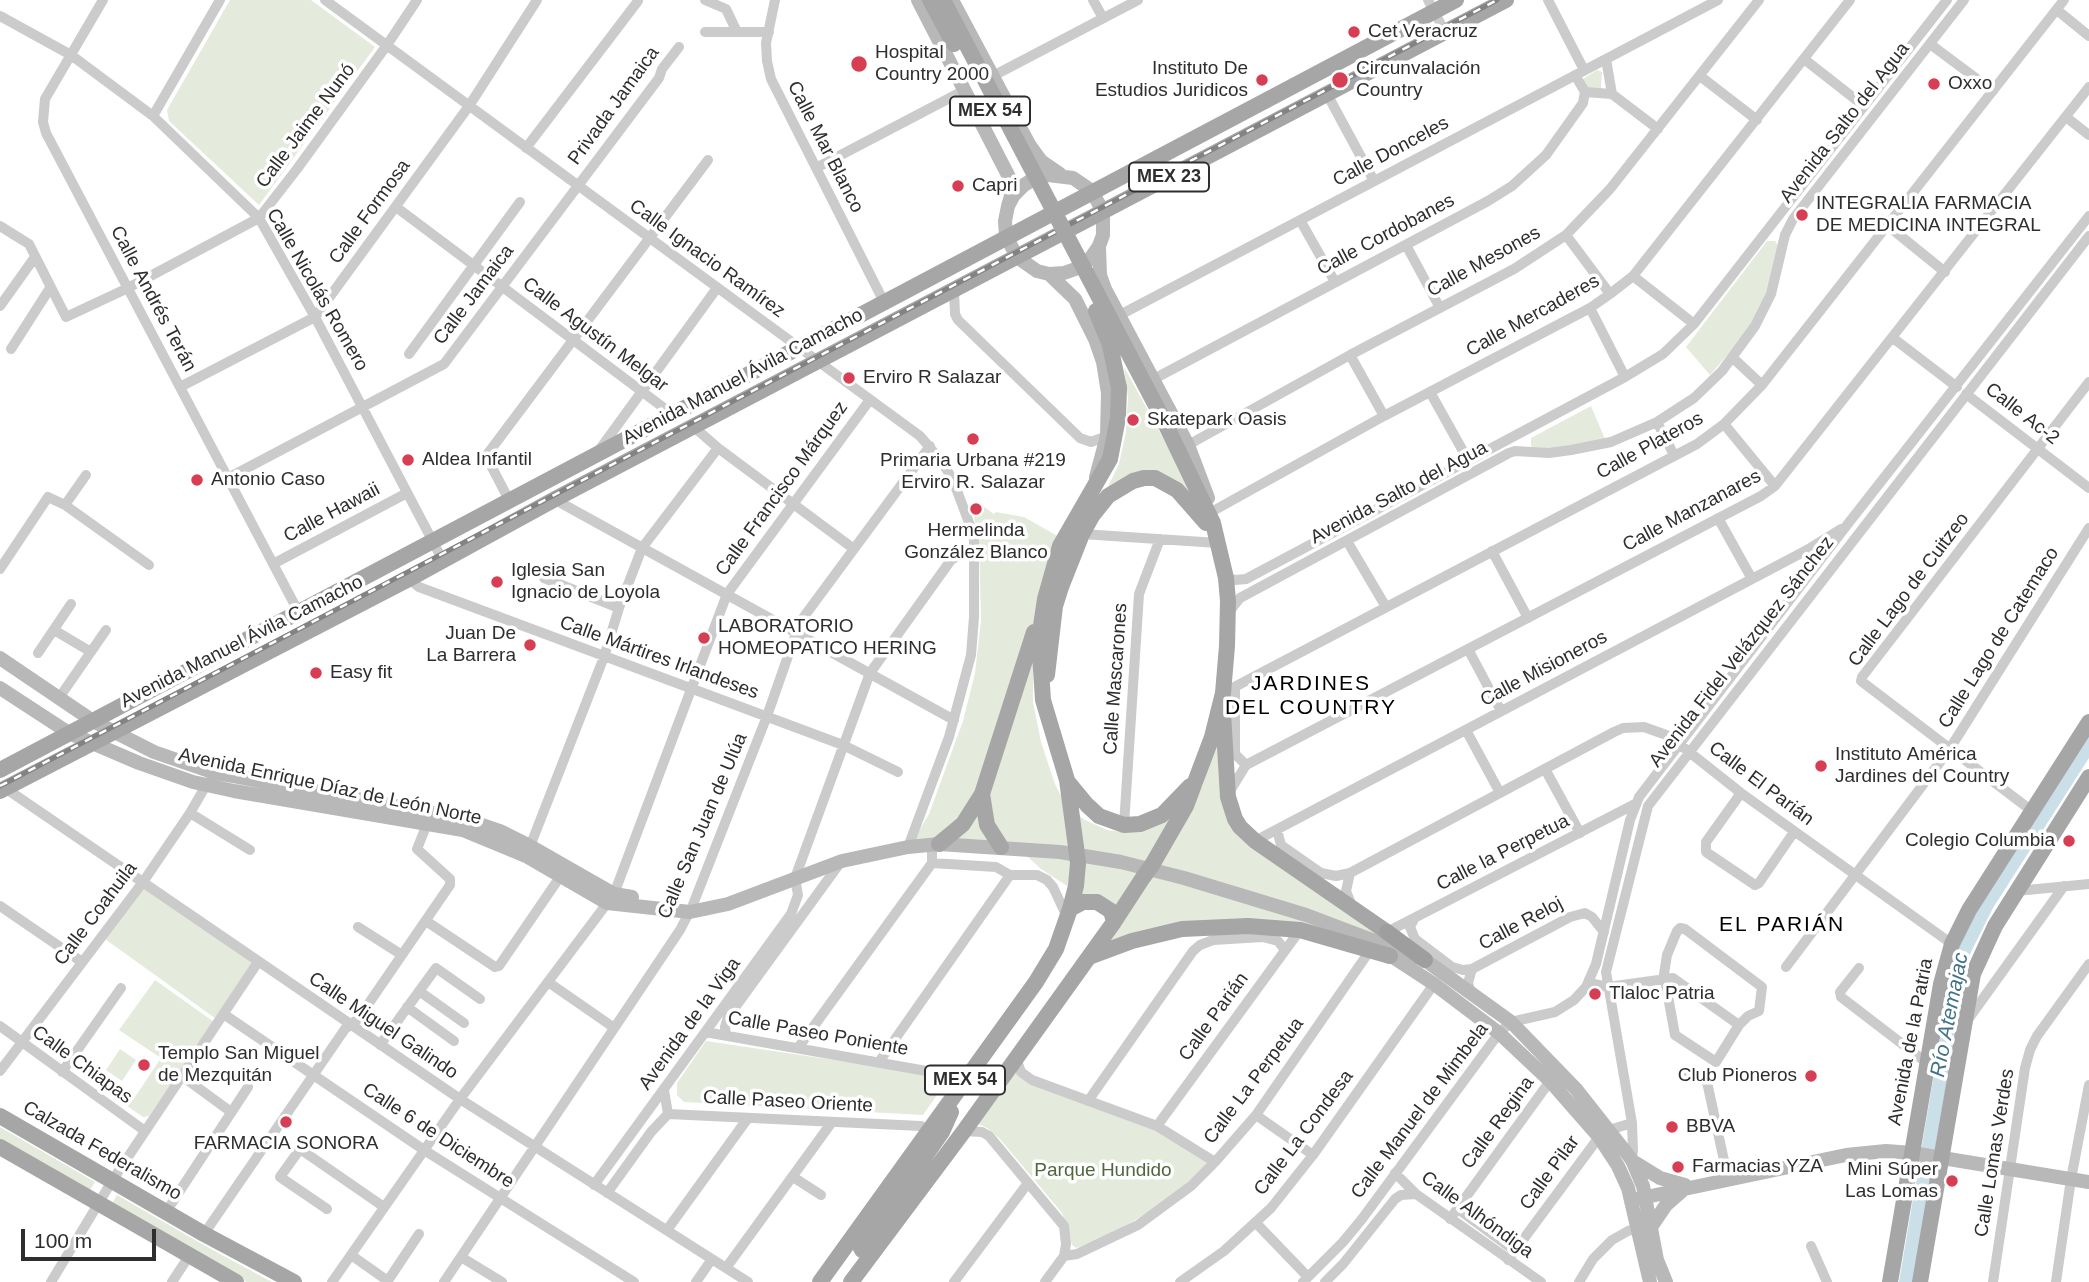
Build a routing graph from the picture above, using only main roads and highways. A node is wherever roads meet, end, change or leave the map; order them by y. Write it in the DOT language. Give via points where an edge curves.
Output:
graph roads {
  1 [pos="918,0"];
  2 [pos="930,0"];
  3 [pos="943,0"];
  4 [pos="952,0"];
  5 [pos="1456,0"];
  6 [pos="1506,0"];
  7 [pos="1431,6"];
  8 [pos="1022,132"];
  9 [pos="995,147"];
  10 [pos="1061,175"];
  11 [pos="1092,191"];
  12 [pos="1008,206"];
  13 [pos="1102,212"];
  14 [pos="1006,236"];
  15 [pos="1099,246"];
  16 [pos="1017,257"];
  17 [pos="1049,274"];
  18 [pos="1101,278"];
  19 [pos="1070,292"];
  20 [pos="1094,486"];
  21 [pos="1213,517"];
  22 [pos="1218,543"];
  23 [pos="1042,611"];
  24 [pos="0,658"];
  25 [pos="0,688"];
  26 [pos="1229,690"];
  27 [pos="1043,700"];
  28 [pos="93,721"];
  29 [pos="2089,722"];
  30 [pos="112,732"];
  31 [pos="69,733"];
  32 [pos="91,743"];
  33 [pos="0,770"];
  34 [pos="1199,773"];
  35 [pos="2089,777"];
  36 [pos="209,778"];
  37 [pos="1067,780"];
  38 [pos="3,790"];
  39 [pos="982,794"];
  40 [pos="935,845"];
  41 [pos="1001,847"];
  42 [pos="1069,913"];
  43 [pos="1114,922"];
  44 [pos="1387,932"];
  45 [pos="1369,944"];
  46 [pos="1390,956"];
  47 [pos="1087,958"];
  48 [pos="1425,960"];
  49 [pos="966,1078"];
  50 [pos="0,1116"];
  51 [pos="1604,1133"];
  52 [pos="0,1147"];
  53 [pos="1914,1153"];
  54 [pos="1938,1157"];
  55 [pos="1625,1163"];
  56 [pos="2089,1182"];
  57 [pos="1690,1187"];
  58 [pos="1638,1198"];
  59 [pos="1645,1227"];
  60 [pos="885,1237"];
  61 [pos="236,1282"];
  62 [pos="294,1282"];
  63 [pos="820,1282"];
  64 [pos="851,1282"];
  65 [pos="1650,1282"];
  66 [pos="1666,1282"];
  67 [pos="1890,1282"];
  68 [pos="1920,1282"];
  1 -- 9 [label="main road"];
  2 -- 20 [label="main road, MEX 54, bridge" via="1110,345 1119,388 1118,418 1110,459"];
  3 -- 21 [label="main road, MEX 54, bridge"];
  4 -- 8 [label="main road"];
  5 -- 7 [label="main road, Avenida Manuel Ávila Camacho / MEX 23"];
  6 -- 13 [label="main road, Avenida Manuel Ávila Camacho / MEX 23"];
  7 -- 11 [label="main road, Avenida Manuel Ávila Camacho / MEX 23"];
  8 -- 9 [label="main road" via="1024,144 1016,154 1004,155"];
  8 -- 10 [label="main road" via="1041,161"];
  9 -- 12 [label="main road" via="1011,185"];
  10 -- 11 [label="main road"];
  10 -- 12 [label="main road" via="1024,185"];
  11 -- 13 [label="main road"];
  11 -- 14 [label="main road, Avenida Manuel Ávila Camacho"];
  12 -- 14 [label="main road"];
  13 -- 15 [label="main road"];
  13 -- 16 [label="main road, Avenida Manuel Ávila Camacho"];
  14 -- 16 [label="main road"];
  14 -- 28 [label="main road, Avenida Manuel Ávila Camacho"];
  15 -- 17 [label="main road" via="1078,268"];
  15 -- 18 [label="main road, MEX 54"];
  16 -- 17 [label="main road"];
  16 -- 30 [label="main road, Avenida Manuel Ávila Camacho"];
  17 -- 19 [label="main road, MEX 54"];
  18 -- 19 [label="main road" via="1081,276"];
  18 -- 21 [label="main road, MEX 54" via="1188,445"];
  19 -- 20 [label="main road, MEX 54" via="1103,362 1108,393 1107,436"];
  20 -- 23 [label="main road, MEX 54" via="1060,546"];
  21 -- 22 [label="main road, MEX 54"];
  22 -- 26 [label="main road, MEX 54" via="1226,578"];
  22 -- 27 [label="main road" via="1202,517 1168,484 1150,478 1116,490 1082,534 1055,606"];
  23 -- 27 [label="main road, MEX 54"];
  23 -- 39 [label="main road"];
  24 -- 28 [label="main road, Avenida Enrique Díaz de León Norte"];
  25 -- 31 [label="main road, Avenida Enrique Díaz de León Norte"];
  26 -- 34 [label="main road, MEX 54"];
  26 -- 44 [label="main road" via="1228,797 1235,819 1255,841"];
  27 -- 37 [label="main road, MEX 54"];
  28 -- 30 [label="main road, Avenida Enrique Díaz de León Norte"];
  28 -- 31 [label="main road, Avenida Manuel Ávila Camacho"];
  29 -- 53 [label="main road, Avenida de la Patria" via="1952,944 1941,984"];
  30 -- 32 [label="main road, Avenida Manuel Ávila Camacho"];
  30 -- 36 [label="main road, Avenida Enrique Díaz de León Norte"];
  31 -- 32 [label="main road, Avenida Enrique Díaz de León Norte"];
  31 -- 33 [label="main road, Avenida Manuel Ávila Camacho"];
  32 -- 36 [label="main road, Avenida Enrique Díaz de León Norte" via="139,764"];
  32 -- 38 [label="main road, Avenida Manuel Ávila Camacho"];
  34 -- 37 [label="main road" via="1162,815 1124,825 1099,816"];
  34 -- 43 [label="main road, MEX 54" via="1186,806"];
  35 -- 54 [label="main road" via="1982,950 1973,974"];
  36 -- 40 [label="main road, Avenida Enrique Díaz de León Norte" via="463,830 528,851 610,899 694,910 728,904 842,860"];
  37 -- 42 [label="main road, MEX 54" via="1077,855"];
  39 -- 40 [label="main road" via="963,824"];
  39 -- 41 [label="main road" via="987,825"];
  40 -- 41 [label="main road, Avenida Enrique Díaz de León Norte"];
  41 -- 45 [label="main road, Avenida Enrique Díaz de León Norte" via="1121,862 1184,878 1306,915"];
  42 -- 43 [label="main road" via="1083,902 1097,902 1111,911"];
  42 -- 49 [label="main road, MEX 54" via="1037,982"];
  43 -- 47 [label="main road, MEX 54"];
  44 -- 48 [label="highway"];
  45 -- 46 [label="main road"];
  45 -- 47 [label="main road" via="1300,930 1248,926 1182,929"];
  45 -- 48 [label="main road, Avenida Enrique Díaz de León Norte"];
  46 -- 51 [label="main road" via="1499,1033"];
  47 -- 60 [label="main road, MEX 54"];
  48 -- 51 [label="main road, Avenida Enrique Díaz de León Norte" via="1511,1022 1576,1089"];
  49 -- 60 [label="main road" via="942,1132 860,1246 870,1251"];
  49 -- 63 [label="main road, MEX 54"];
  50 -- 62 [label="main road, Calzada Federalismo"];
  51 -- 55 [label="main road"];
  52 -- 61 [label="main road"];
  53 -- 54 [label="main road"];
  53 -- 57 [label="main road" via="1846,1155"];
  53 -- 67 [label="main road, Avenida de la Patria"];
  54 -- 56 [label="main road"];
  54 -- 68 [label="main road"];
  55 -- 57 [label="main road"];
  55 -- 58 [label="main road"];
  57 -- 58 [label="main road"];
  57 -- 59 [label="main road"];
  58 -- 59 [label="main road"];
  59 -- 65 [label="main road"];
  59 -- 66 [label="main road"];
  60 -- 64 [label="main road, MEX 54"];
}
